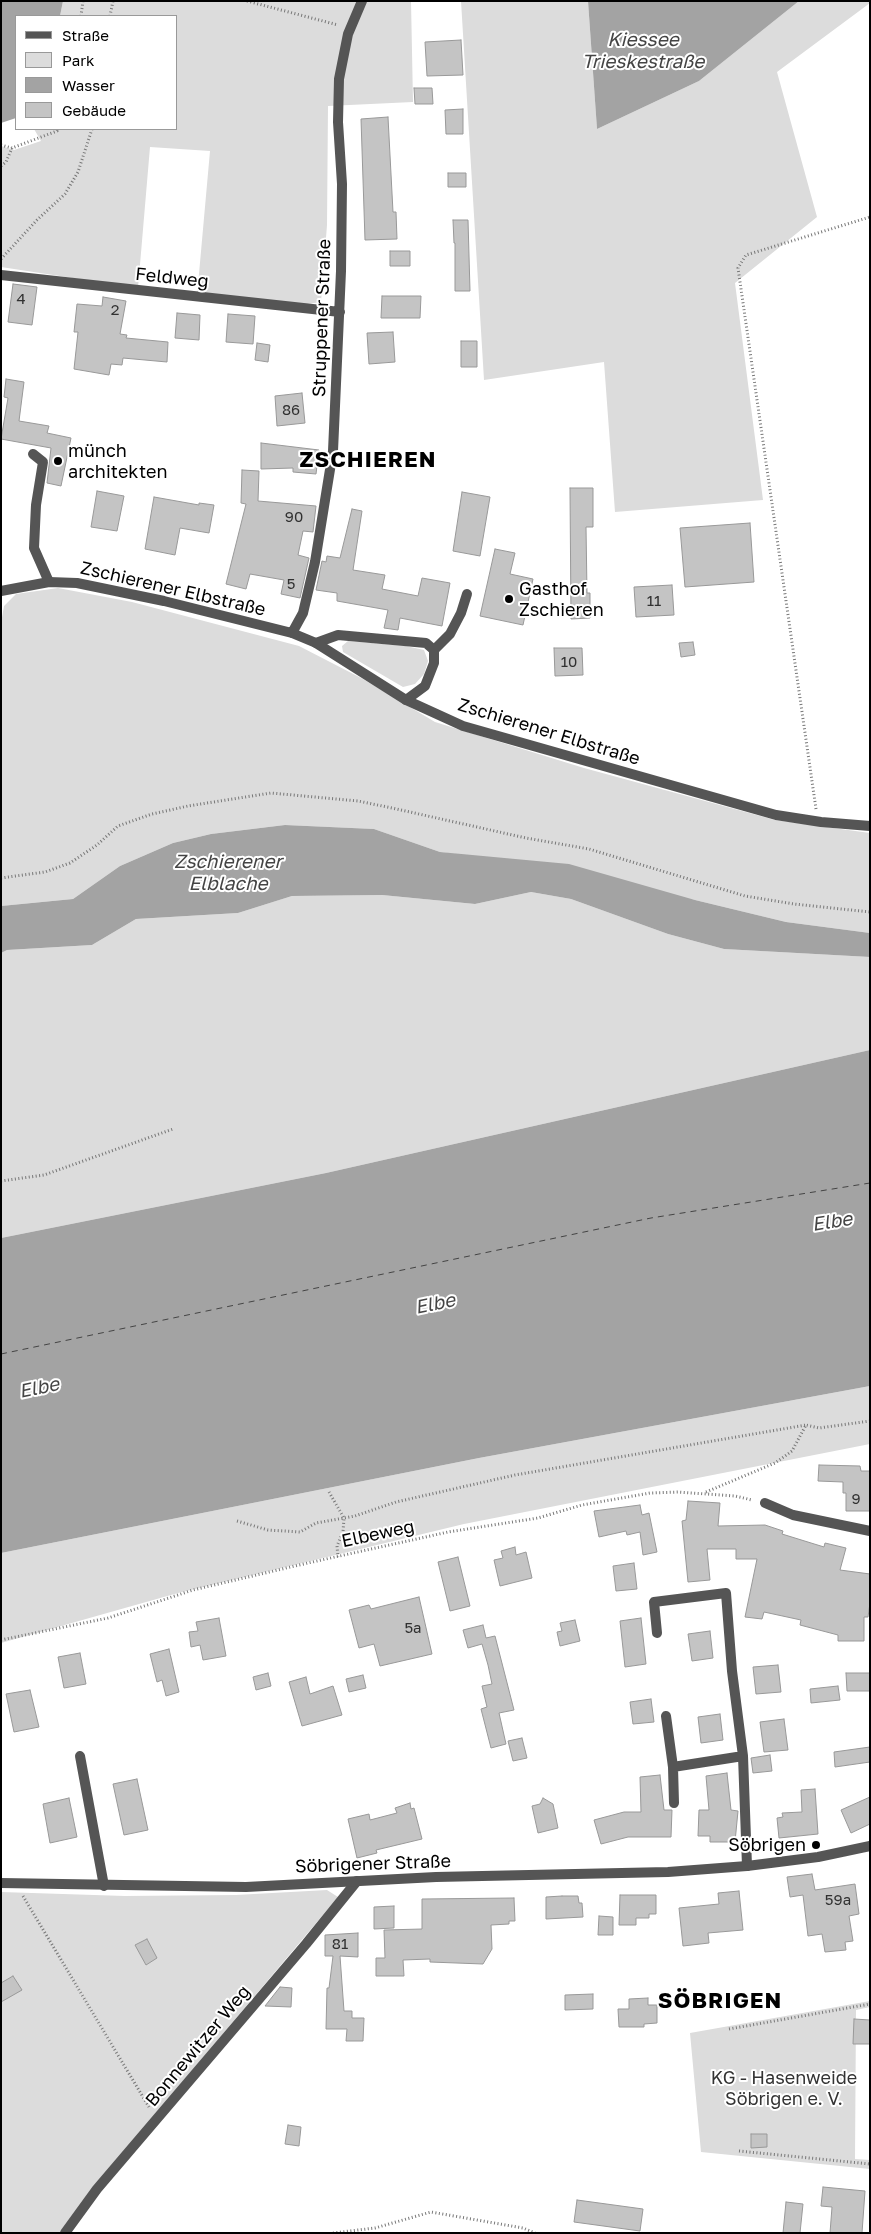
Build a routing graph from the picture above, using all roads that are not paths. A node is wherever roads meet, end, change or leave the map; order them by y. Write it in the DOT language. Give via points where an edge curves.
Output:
graph roads {
  1 [pos="362,1"];
  2 [pos="1,275"];
  3 [pos="340,312"];
  4 [pos="33,454"];
  5 [pos="49,582"];
  6 [pos="1,591"];
  7 [pos="467,594"];
  8 [pos="292,633"];
  9 [pos="316,643"];
  10 [pos="434,650"];
  11 [pos="406,700"];
  12 [pos="870,826"];
  13 [pos="765,1503"];
  14 [pos="870,1531"];
  15 [pos="657,1634"];
  16 [pos="666,1716"];
  17 [pos="80,1756"];
  18 [pos="742,1756"];
  19 [pos="673,1767"];
  20 [pos="674,1803"];
  21 [pos="870,1846"];
  22 [pos="747,1866"];
  23 [pos="357,1881"];
  24 [pos="1,1884"];
  25 [pos="104,1886"];
  26 [pos="65,2233"];
  1 -- 3 [label="street, Struppener Straße" via="348,34 338,79 342,184"];
  2 -- 3 [label="street, Feldweg"];
  3 -- 8 [label="street, Struppener Straße" via="333,451 313,571 303,613"];
  4 -- 5 [label="street" via="43,462 34,548"];
  5 -- 6 [label="street, Zschierener Elbstraße"];
  5 -- 8 [label="street, Zschierener Elbstraße" via="77,583 123,592"];
  7 -- 10 [label="street" via="450,634"];
  8 -- 9 [label="street, Zschierener Elbstraße"];
  9 -- 10 [label="street" via="338,635 426,643"];
  9 -- 11 [label="street, Zschierener Elbstraße"];
  10 -- 11 [label="street" via="434,663 425,686"];
  11 -- 12 [label="street, Zschierener Elbstraße" via="463,726 524,745 776,815"];
  13 -- 14 [label="street" via="793,1515"];
  15 -- 18 [label="street" via="654,1602 726,1593"];
  16 -- 19 [label="street"];
  17 -- 25 [label="street"];
  18 -- 19 [label="street"];
  18 -- 22 [label="street"];
  19 -- 20 [label="street"];
  21 -- 22 [label="street, Söbrigener Straße" via="818,1857"];
  22 -- 23 [label="street, Söbrigener Straße" via="590,1875"];
  23 -- 25 [label="street, Söbrigener Straße" via="246,1887"];
  23 -- 26 [label="street, Bonnewitzer Weg" via="97,2189"];
  24 -- 25 [label="street, Söbrigener Straße"];
}
